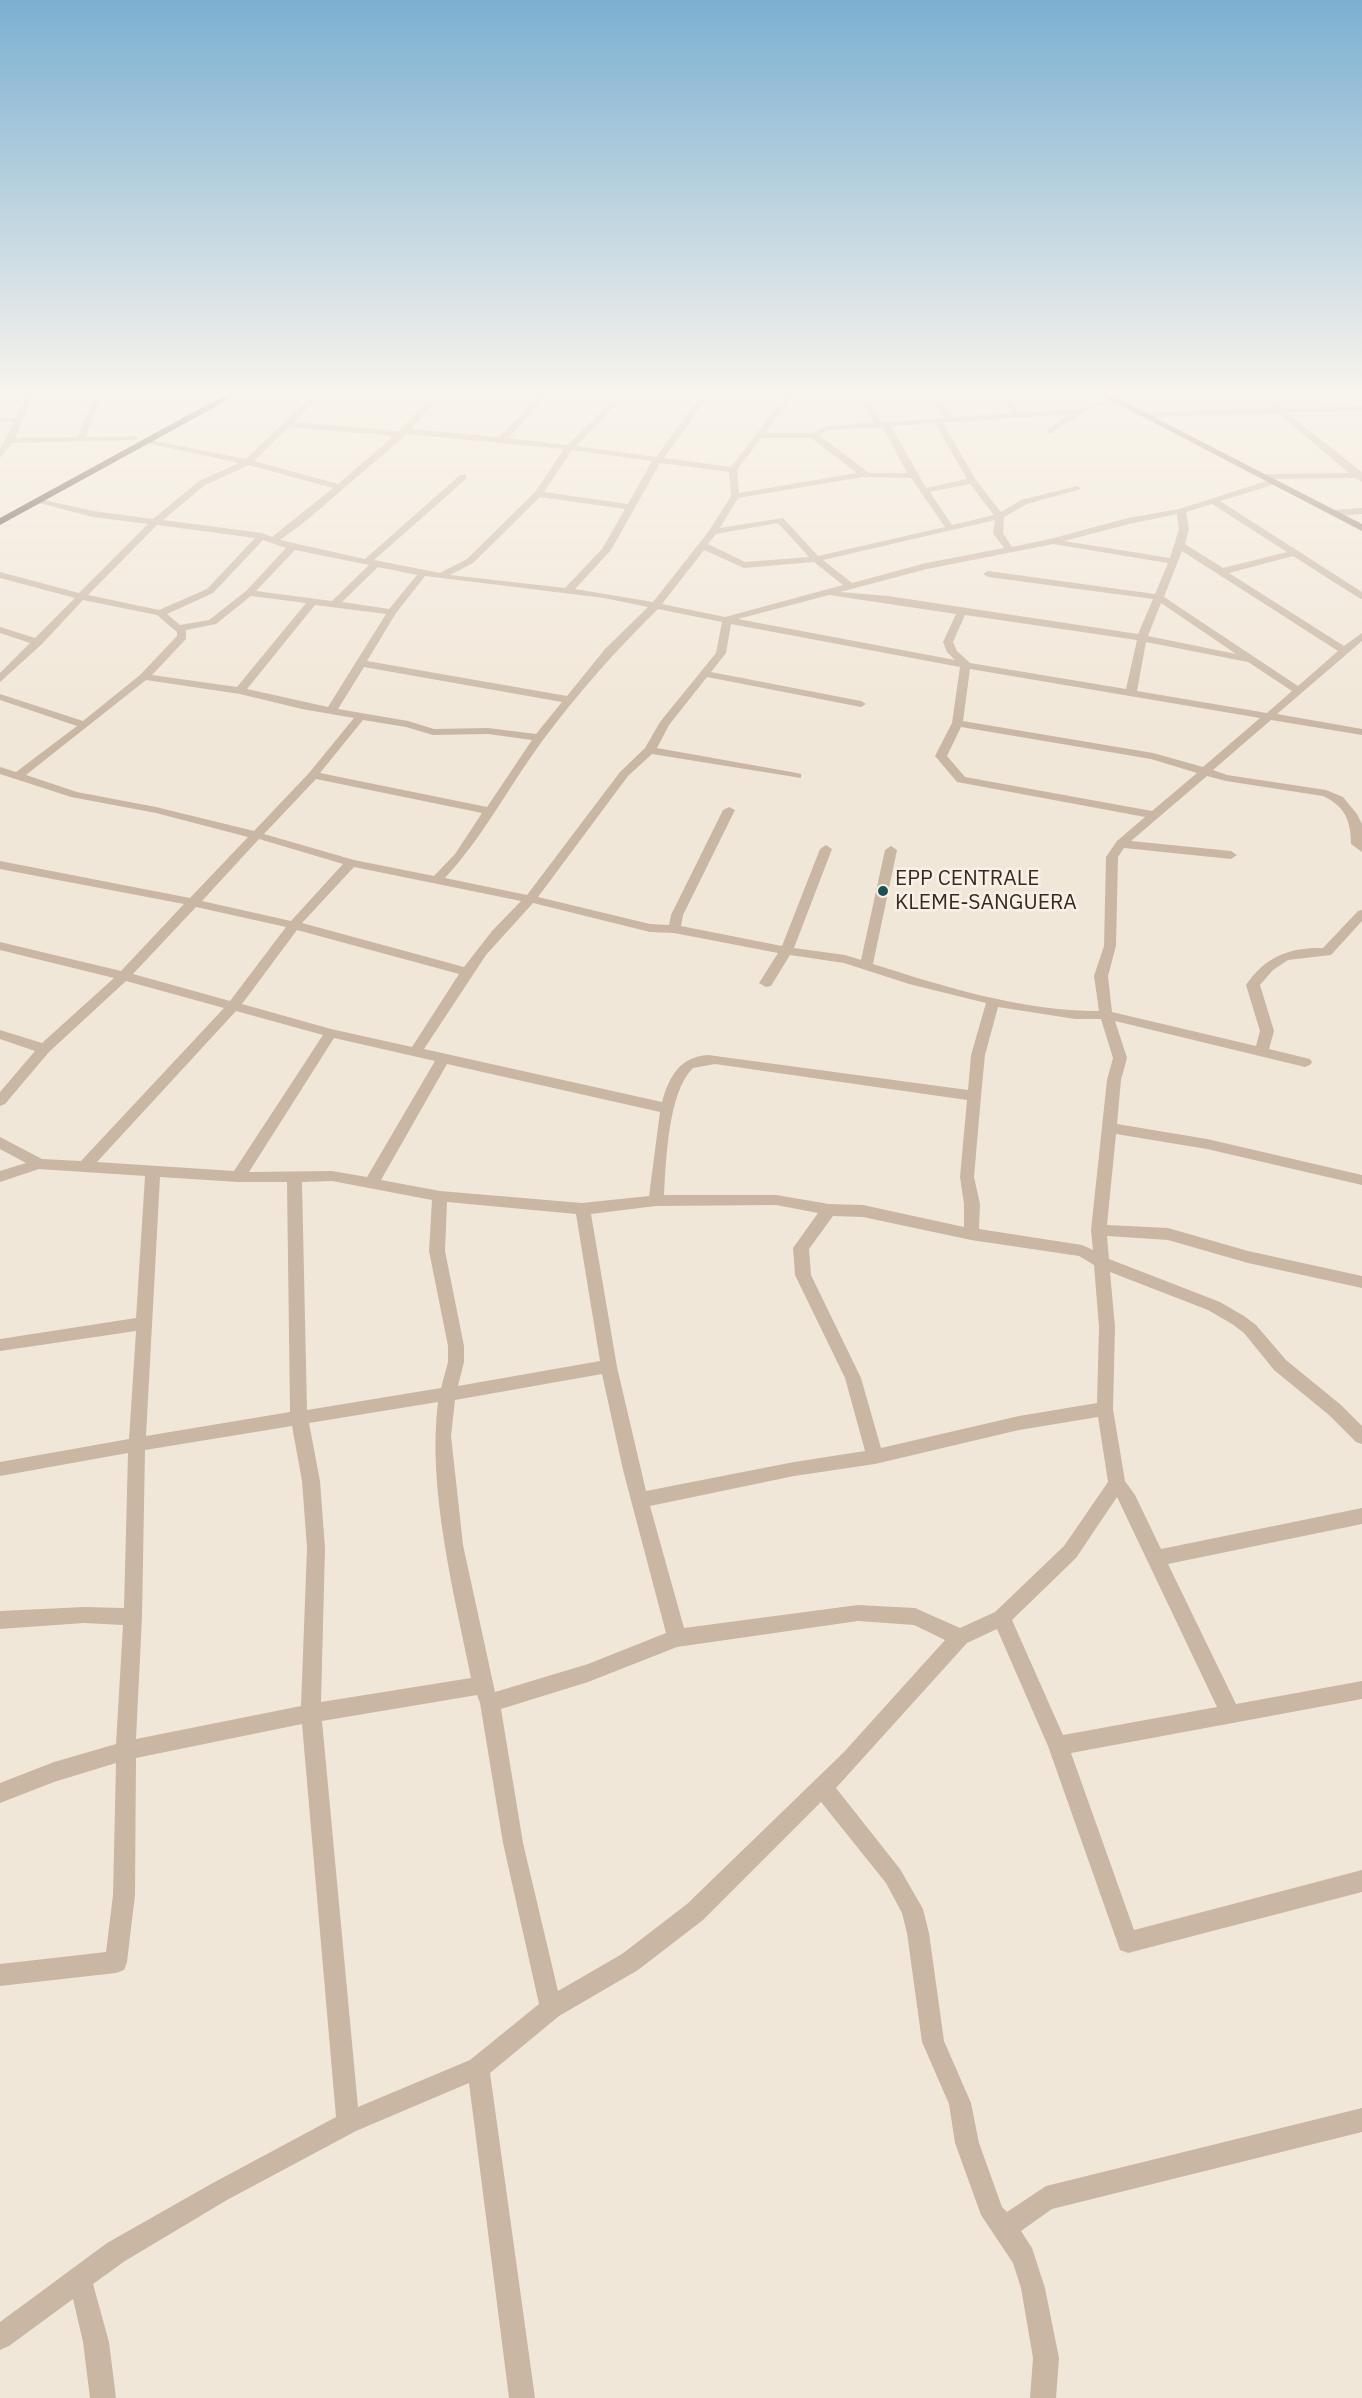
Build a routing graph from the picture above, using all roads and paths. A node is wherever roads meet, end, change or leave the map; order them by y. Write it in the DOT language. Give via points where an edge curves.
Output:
graph roads {
  1 [pos="34,503"];
  2 [pos="50,503"];
  3 [pos="178,503"];
  4 [pos="321,503"];
  5 [pos="436,503"];
  6 [pos="529,503"];
  7 [pos="602,503"];
  8 [pos="634,503"];
  9 [pos="731,503"];
  10 [pos="932,503"];
  11 [pos="990,503"];
  12 [pos="1022,503"];
  13 [pos="1204,503"];
  14 [pos="1217,503"];
  15 [pos="1315,503"];
  16 [pos="632,507"];
  17 [pos="1181,511"];
  18 [pos="1362,511"];
  19 [pos="1335,513"];
  20 [pos="1000,516"];
  21 [pos="0,522"];
  22 [pos="154,523"];
  23 [pos="950,528"];
  24 [pos="1362,528"];
  25 [pos="712,532"];
  26 [pos="262,536"];
  27 [pos="273,541"];
  28 [pos="1051,542"];
  29 [pos="702,545"];
  30 [pos="1180,545"];
  31 [pos="294,546"];
  32 [pos="1010,550"];
  33 [pos="1295,552"];
  34 [pos="816,559"];
  35 [pos="1173,561"];
  36 [pos="373,562"];
  37 [pos="1224,571"];
  38 [pos="423,573"];
  39 [pos="988,574"];
  40 [pos="0,575"];
  41 [pos="438,576"];
  42 [pos="850,586"];
  43 [pos="569,590"];
  44 [pos="249,593"];
  45 [pos="824,593"];
  46 [pos="1362,596"];
  47 [pos="82,597"];
  48 [pos="1158,597"];
  49 [pos="313,601"];
  50 [pos="336,603"];
  51 [pos="656,605"];
  52 [pos="392,612"];
  53 [pos="962,612"];
  54 [pos="160,613"];
  55 [pos="728,619"];
  56 [pos="178,628"];
  57 [pos="0,630"];
  58 [pos="1362,636"];
  59 [pos="1142,638"];
  60 [pos="39,642"];
  61 [pos="1343,650"];
  62 [pos="1252,660"];
  63 [pos="361,663"];
  64 [pos="966,664"];
  65 [pos="706,674"];
  66 [pos="144,677"];
  67 [pos="0,679"];
  68 [pos="1297,690"];
  69 [pos="240,691"];
  70 [pos="1131,692"];
  71 [pos="0,697"];
  72 [pos="570,700"];
  73 [pos="861,704"];
  74 [pos="331,711"];
  75 [pos="1270,716"];
  76 [pos="360,717"];
  77 [pos="957,723"];
  78 [pos="85,725"];
  79 [pos="1362,732"];
  80 [pos="539,738"];
  81 [pos="650,750"];
  82 [pos="0,770"];
  83 [pos="1205,770"];
  84 [pos="313,775"];
  85 [pos="17,776"];
  86 [pos="796,776"];
  87 [pos="729,810"];
  88 [pos="490,811"];
  89 [pos="1154,816"];
  90 [pos="255,836"];
  91 [pos="1121,844"];
  92 [pos="1362,848"];
  93 [pos="826,849"];
  94 [pos="891,850"];
  95 [pos="1231,855"];
  96 [pos="351,863"];
  97 [pos="0,865"];
  98 [pos="436,881"];
  99 [pos="530,899"];
  100 [pos="194,903"];
  101 [pos="1362,914"];
  102 [pos="294,925"];
  103 [pos="674,929"];
  104 [pos="0,946"];
  105 [pos="786,951"];
  106 [pos="866,965"];
  107 [pos="467,972"];
  108 [pos="123,976"];
  109 [pos="766,983"];
  110 [pos="993,1001"];
  111 [pos="232,1008"];
  112 [pos="1106,1015"];
  113 [pos="331,1033"];
  114 [pos="0,1034"];
  115 [pos="44,1048"];
  116 [pos="416,1051"];
  117 [pos="1262,1052"];
  118 [pos="444,1057"];
  119 [pos="1305,1062"];
  120 [pos="974,1096"];
  121 [pos="0,1101"];
  122 [pos="666,1108"];
  123 [pos="1110,1128"];
  124 [pos="0,1142"];
  125 [pos="39,1164"];
  126 [pos="84,1167"];
  127 [pos="153,1173"];
  128 [pos="1,1175"];
  129 [pos="294,1175"];
  130 [pos="238,1177"];
  131 [pos="1362,1180"];
  132 [pos="372,1182"];
  133 [pos="440,1196"];
  134 [pos="656,1201"];
  135 [pos="582,1209"];
  136 [pos="829,1210"];
  137 [pos="1099,1230"];
  138 [pos="971,1234"];
  139 [pos="1101,1262"];
  140 [pos="1362,1282"];
  141 [pos="144,1323"];
  142 [pos="0,1346"];
  143 [pos="608,1366"];
  144 [pos="447,1396"];
  145 [pos="1106,1409"];
  146 [pos="299,1417"];
  147 [pos="1362,1437"];
  148 [pos="137,1443"];
  149 [pos="875,1457"];
  150 [pos="0,1469"];
  151 [pos="1117,1483"];
  152 [pos="640,1500"];
  153 [pos="1362,1516"];
  154 [pos="1157,1558"];
  155 [pos="133,1617"];
  156 [pos="1002,1618"];
  157 [pos="0,1620"];
  158 [pos="960,1637"];
  159 [pos="677,1638"];
  160 [pos="1362,1690"];
  161 [pos="486,1694"];
  162 [pos="311,1713"];
  163 [pos="1231,1715"];
  164 [pos="1058,1746"];
  165 [pos="126,1749"];
  166 [pos="821,1788"];
  167 [pos="0,1793"];
  168 [pos="1362,1881"];
  169 [pos="0,1975"];
  170 [pos="551,2008"];
  171 [pos="478,2068"];
  172 [pos="1362,2120"];
  173 [pos="348,2123"];
  174 [pos="1005,2228"];
  175 [pos="80,2278"];
  176 [pos="0,2337"];
  177 [pos="103,2398"];
  178 [pos="522,2398"];
  179 [pos="1043,2398"];
  1 -- 21 [label="highway"];
  2 -- 22 [label="street"];
  3 -- 22 [label="street"];
  4 -- 27 [label="street"];
  5 -- 36 [label="street"];
  6 -- 41 [label="street" via="470,561"];
  7 -- 16 [label="street"];
  8 -- 16 [label="street"];
  9 -- 25 [label="street"];
  10 -- 23 [label="street"];
  11 -- 20 [label="street"];
  12 -- 20 [label="street"];
  13 -- 17 [label="street"];
  14 -- 33 [label="street"];
  15 -- 19 [label="street"];
  16 -- 43 [label="street" via="606,550"];
  17 -- 28 [label="street"];
  17 -- 30 [label="street" via="1184,529"];
  18 -- 19 [label="street"];
  19 -- 24 [label="street"];
  20 -- 23 [label="street"];
  20 -- 32 [label="street" via="998,533"];
  22 -- 26 [label="street"];
  22 -- 47 [label="street"];
  23 -- 34 [label="street"];
  25 -- 29 [label="street"];
  25 -- 34 [label="street" via="780,520"];
  26 -- 27 [label="street"];
  26 -- 54 [label="street" via="210,591"];
  27 -- 31 [label="street"];
  28 -- 32 [label="street"];
  28 -- 35 [label="street"];
  29 -- 34 [label="street" via="744,565"];
  29 -- 51 [label="street"];
  30 -- 35 [label="street"];
  30 -- 37 [label="street"];
  31 -- 36 [label="street"];
  31 -- 44 [label="street"];
  32 -- 42 [label="street"];
  33 -- 37 [label="street"];
  33 -- 46 [label="street"];
  34 -- 42 [label="street"];
  35 -- 48 [label="street"];
  36 -- 38 [label="street"];
  36 -- 50 [label="street"];
  37 -- 61 [label="street"];
  38 -- 41 [label="street"];
  38 -- 52 [label="street"];
  39 -- 48 [label="street"];
  40 -- 47 [label="street"];
  41 -- 43 [label="street"];
  42 -- 45 [label="street"];
  43 -- 51 [label="street"];
  44 -- 49 [label="street"];
  44 -- 56 [label="street" via="212,622"];
  45 -- 53 [label="street"];
  45 -- 55 [label="street"];
  47 -- 54 [label="street"];
  47 -- 60 [label="street"];
  48 -- 59 [label="street"];
  48 -- 62 [label="street"];
  49 -- 50 [label="street"];
  49 -- 69 [label="street"];
  50 -- 52 [label="street"];
  51 -- 55 [label="street"];
  51 -- 72 [label="street" via="609,651"];
  52 -- 63 [label="street"];
  53 -- 59 [label="street"];
  53 -- 64 [label="street" via="948,642 952,652"];
  54 -- 56 [label="street"];
  55 -- 64 [label="street" via="870,649"];
  55 -- 65 [label="street" via="724,646"];
  56 -- 66 [label="street" via="182,637"];
  57 -- 60 [label="street"];
  58 -- 61 [label="street"];
  59 -- 62 [label="street"];
  59 -- 70 [label="street"];
  60 -- 67 [label="street"];
  61 -- 68 [label="street"];
  62 -- 68 [label="street"];
  63 -- 72 [label="street"];
  63 -- 74 [label="street"];
  64 -- 70 [label="street"];
  64 -- 77 [label="street"];
  65 -- 73 [label="street"];
  65 -- 81 [label="street" via="664,723"];
  66 -- 69 [label="street"];
  66 -- 78 [label="street"];
  68 -- 75 [label="street"];
  69 -- 74 [label="street"];
  70 -- 75 [label="street"];
  71 -- 78 [label="street"];
  72 -- 80 [label="street"];
  74 -- 76 [label="street"];
  75 -- 79 [label="street"];
  75 -- 83 [label="street"];
  76 -- 80 [label="street" via="433,732 488,731"];
  76 -- 84 [label="street"];
  77 -- 83 [label="street" via="1153,756"];
  77 -- 89 [label="street" via="941,756 961,780"];
  78 -- 85 [label="street"];
  80 -- 88 [label="street"];
  81 -- 86 [label="street"];
  81 -- 99 [label="street" via="624,774"];
  82 -- 85 [label="street"];
  83 -- 89 [label="street"];
  83 -- 92 [label="street" via="1226,778 1326,793 1339,799 1353,816 1357,844"];
  84 -- 88 [label="street"];
  84 -- 90 [label="street"];
  85 -- 90 [label="street" via="84,798 156,810"];
  87 -- 103 [label="street" via="677,915"];
  88 -- 98 [label="street"];
  89 -- 91 [label="street"];
  90 -- 96 [label="street"];
  90 -- 100 [label="street"];
  91 -- 95 [label="street"];
  91 -- 112 [label="street" via="1112,857 1113,921 1101,976"];
  93 -- 105 [label="street"];
  94 -- 106 [label="street"];
  96 -- 98 [label="street"];
  96 -- 102 [label="street"];
  97 -- 100 [label="street"];
  98 -- 99 [label="street"];
  99 -- 103 [label="street" via="650,928"];
  99 -- 107 [label="street"];
  100 -- 102 [label="street"];
  100 -- 108 [label="street"];
  101 -- 117 [label="street" via="1326,952 1304,950 1287,954 1264,969 1253,985 1268,1031"];
  102 -- 107 [label="street"];
  102 -- 111 [label="street"];
  103 -- 105 [label="street"];
  104 -- 108 [label="street"];
  105 -- 106 [label="street"];
  105 -- 109 [label="street"];
  106 -- 110 [label="street"];
  107 -- 116 [label="street"];
  108 -- 111 [label="street"];
  108 -- 115 [label="street"];
  110 -- 112 [label="street" via="1075,1015"];
  110 -- 120 [label="street" via="978,1055"];
  111 -- 113 [label="street"];
  111 -- 126 [label="street"];
  112 -- 117 [label="street"];
  112 -- 123 [label="street" via="1120,1058"];
  113 -- 116 [label="street"];
  113 -- 130 [label="street"];
  114 -- 115 [label="street"];
  115 -- 121 [label="street"];
  116 -- 118 [label="street"];
  117 -- 119 [label="street"];
  118 -- 122 [label="street"];
  118 -- 132 [label="street"];
  120 -- 122 [label="street" via="715,1059 695,1061 683,1068"];
  120 -- 138 [label="street" via="968,1178"];
  122 -- 134 [label="street"];
  123 -- 131 [label="street" via="1208,1144"];
  123 -- 137 [label="street"];
  124 -- 125 [label="street"];
  125 -- 126 [label="street"];
  125 -- 128 [label="street"];
  126 -- 127 [label="street"];
  127 -- 130 [label="street"];
  127 -- 141 [label="street"];
  129 -- 130 [label="street"];
  129 -- 132 [label="street"];
  129 -- 146 [label="street"];
  132 -- 133 [label="street"];
  133 -- 135 [label="street"];
  133 -- 144 [label="street" via="437,1251 456,1346"];
  134 -- 135 [label="street"];
  134 -- 136 [label="street" via="776,1200"];
  135 -- 143 [label="street"];
  136 -- 138 [label="street" via="863,1211"];
  136 -- 149 [label="street" via="801,1248 803,1275 853,1378"];
  137 -- 139 [label="street"];
  137 -- 140 [label="street" via="1168,1234 1248,1257"];
  138 -- 139 [label="street" via="1082,1251"];
  139 -- 145 [label="street" via="1107,1327"];
  139 -- 147 [label="street" via="1188,1295 1238,1320 1280,1365"];
  141 -- 142 [label="street"];
  141 -- 148 [label="street"];
  143 -- 144 [label="street"];
  143 -- 152 [label="street"];
  144 -- 146 [label="street"];
  144 -- 161 [label="street" via="442,1436 454,1545"];
  145 -- 149 [label="street" via="1019,1423"];
  145 -- 151 [label="street"];
  146 -- 148 [label="street"];
  146 -- 162 [label="street" via="316,1548"];
  148 -- 150 [label="street"];
  148 -- 155 [label="street"];
  149 -- 152 [label="street"];
  151 -- 154 [label="street"];
  151 -- 156 [label="street" via="1070,1552"];
  152 -- 159 [label="street"];
  153 -- 154 [label="street"];
  154 -- 163 [label="street"];
  155 -- 157 [label="street" via="84,1615"];
  155 -- 165 [label="street"];
  156 -- 158 [label="street"];
  156 -- 164 [label="street"];
  158 -- 159 [label="street" via="915,1617 858,1613"];
  158 -- 166 [label="street"];
  159 -- 161 [label="street" via="588,1673"];
  160 -- 163 [label="street"];
  161 -- 162 [label="street"];
  161 -- 170 [label="street" via="513,1843"];
  162 -- 165 [label="street"];
  162 -- 173 [label="street"];
  163 -- 164 [label="street"];
  164 -- 168 [label="street" via="1128,1942"];
  165 -- 167 [label="street" via="35,1777"];
  165 -- 169 [label="street" via="124,1895 116,1962"];
  166 -- 170 [label="street" via="695,1912 630,1962"];
  166 -- 174 [label="street" via="838,1804 893,1876 912,1910 933,2042 960,2103 967,2144 993,2215"];
  170 -- 171 [label="street"];
  171 -- 173 [label="street"];
  171 -- 178 [label="street"];
  172 -- 174 [label="street" via="1046,2198"];
  173 -- 175 [label="street" via="157,2228"];
  174 -- 179 [label="street" via="1023,2257 1033,2288 1046,2358"];
  175 -- 176 [label="street"];
  175 -- 177 [label="street" via="96,2342"];
}
